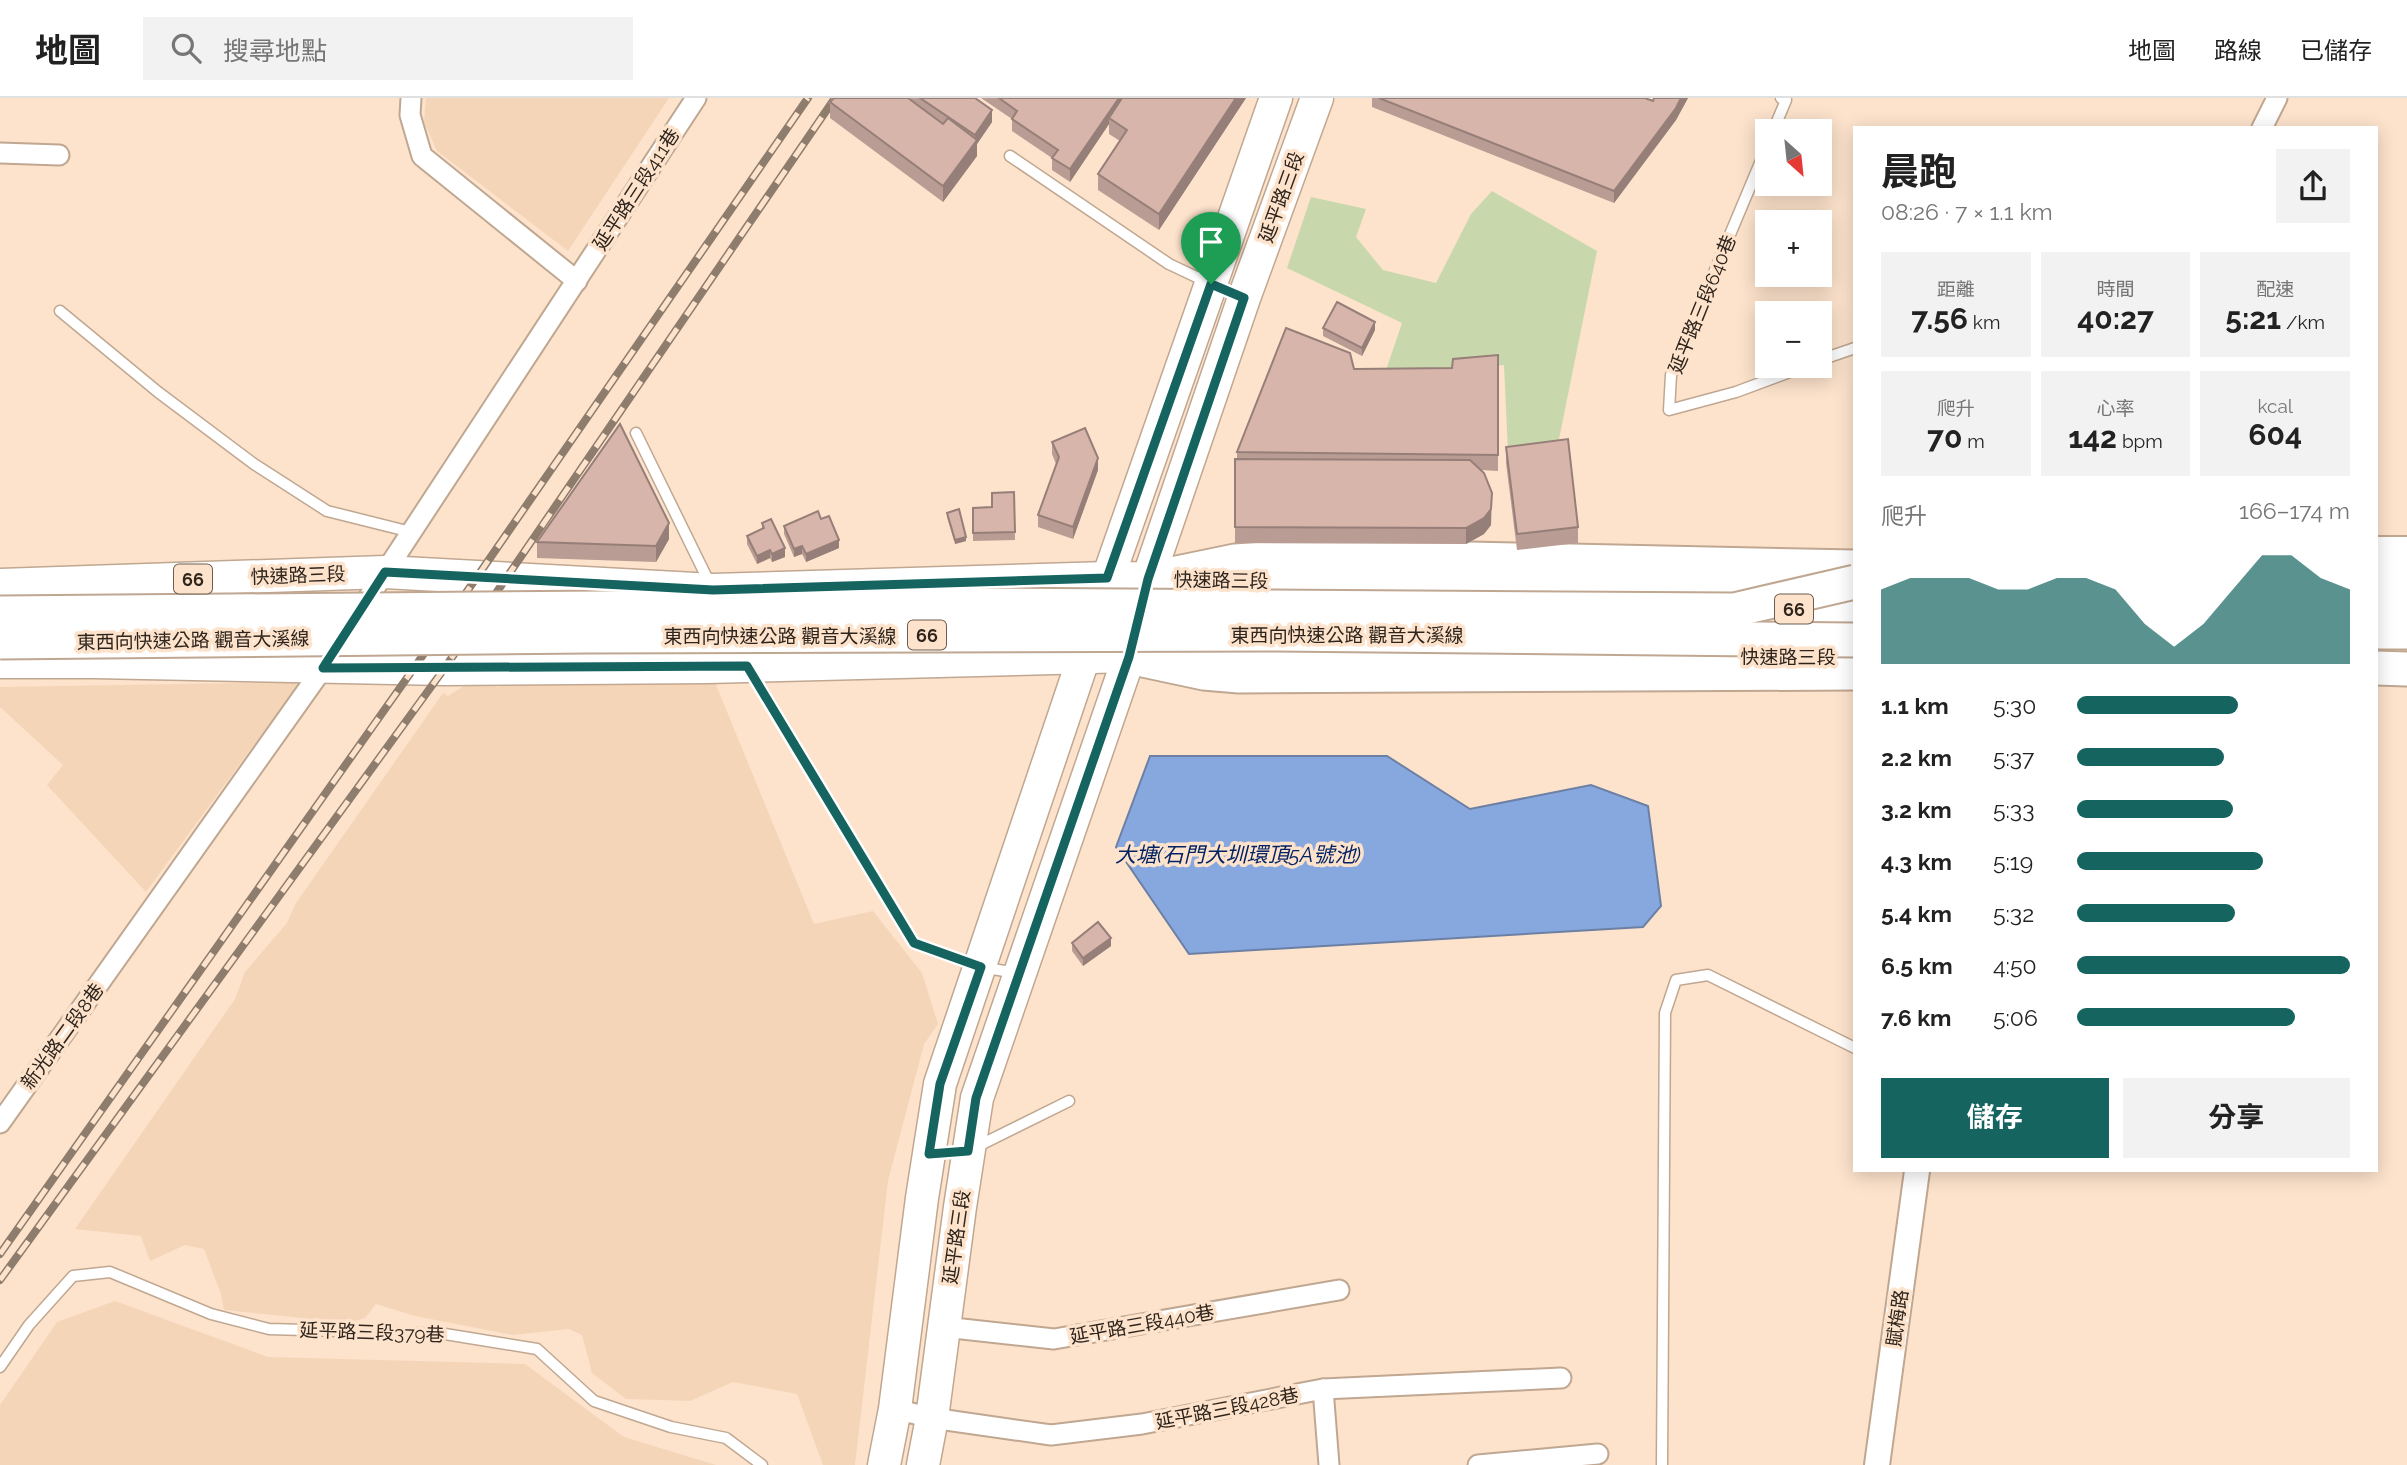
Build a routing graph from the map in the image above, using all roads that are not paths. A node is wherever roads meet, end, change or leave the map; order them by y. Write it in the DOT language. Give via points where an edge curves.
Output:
graph roads {
  1 [pos="411,98"];
  2 [pos="696,98"];
  3 [pos="1276,98"];
  4 [pos="1317,98"];
  5 [pos="1782,98"];
  6 [pos="2277,98"];
  7 [pos="1778,119"];
  8 [pos="2263,126"];
  9 [pos="0,153"];
  10 [pos="59,155"];
  11 [pos="1010,156"];
  12 [pos="1755,176"];
  13 [pos="577,281"];
  14 [pos="1211,284"];
  15 [pos="1244,298"];
  16 [pos="60,311"];
  17 [pos="1853,349"];
  18 [pos="1832,356"];
  19 [pos="1773,378"];
  20 [pos="636,433"];
  21 [pos="411,532"];
  22 [pos="2407,549"];
  23 [pos="2378,550"];
  24 [pos="1853,567"];
  25 [pos="2407,571"];
  26 [pos="385,572"];
  27 [pos="2378,572"];
  28 [pos="1107,578"];
  29 [pos="1148,579"];
  30 [pos="1853,583"];
  31 [pos="1853,583"];
  32 [pos="13,584"];
  33 [pos="894,585"];
  34 [pos="2378,585"];
  35 [pos="2407,585"];
  36 [pos="2407,602"];
  37 [pos="718,603"];
  38 [pos="2378,603"];
  39 [pos="1853,609"];
  40 [pos="1734,610"];
  41 [pos="0,613"];
  42 [pos="730,628"];
  43 [pos="2378,632"];
  44 [pos="2407,632"];
  45 [pos="1853,640"];
  46 [pos="0,642"];
  47 [pos="741,653"];
  48 [pos="1084,657"];
  49 [pos="1129,657"];
  50 [pos="1853,658"];
  51 [pos="0,662"];
  52 [pos="94,662"];
  53 [pos="885,662"];
  54 [pos="323,668"];
  55 [pos="1853,673"];
  56 [pos="981,967"];
  57 [pos="1019,974"];
  58 [pos="1853,1047"];
  59 [pos="1069,1101"];
  60 [pos="0,1123"];
  61 [pos="968,1151"];
  62 [pos="929,1154"];
  63 [pos="1917,1172"];
  64 [pos="1339,1290"];
  65 [pos="944,1326"];
  66 [pos="0,1367"];
  67 [pos="1561,1378"];
  68 [pos="1323,1389"];
  69 [pos="895,1409"];
  70 [pos="932,1418"];
  71 [pos="1598,1454"];
  72 [pos="762,1465"];
  73 [pos="884,1465"];
  74 [pos="923,1465"];
  75 [pos="1329,1465"];
  76 [pos="1478,1465"];
  77 [pos="1662,1465"];
  78 [pos="1877,1465"];
  1 -- 13 [label="street" via="410,115 422,156"];
  2 -- 13 [label="street, 延平路三段411巷"];
  3 -- 14 [label="main road, 延平路三段"];
  4 -- 15 [label="main road, 延平路三段"];
  5 -- 7 [label="lane" via="1786,100"];
  6 -- 8 [label="street"];
  9 -- 10 [label="street"];
  11 -- 14 [label="lane" via="1169,264"];
  12 -- 19 [label="lane, 延平路三段640巷" via="1671,375 1668,410"];
  13 -- 21 [label="street, 延平路三段411巷"];
  14 -- 15 [label="main road"];
  14 -- 28 [label="main road, 延平路三段"];
  15 -- 29 [label="main road, 延平路三段"];
  16 -- 21 [label="lane" via="254,464 327,511"];
  17 -- 18 [label="lane"];
  20 -- 37 [label="lane"];
  21 -- 26 [label="street, 延平路三段411巷"];
  22 -- 23 [label="street"];
  24 -- 29 [label="highway" via="1282,558 1236,561"];
  25 -- 27 [label="highway"];
  26 -- 32 [label="main road, 快速路三段 / 66"];
  26 -- 37 [label="main road, 快速路三段 / 66"];
  26 -- 54 [label="street, 新光路二段8巷"];
  28 -- 29 [label="main road, 快速路三段 / 66"];
  28 -- 33 [label="main road, 快速路三段 / 66"];
  28 -- 48 [label="main road, 延平路三段"];
  29 -- 30 [label="main road, 快速路三段 / 66"];
  29 -- 49 [label="main road, 延平路三段"];
  31 -- 40 [label="highway, bridge"];
  32 -- 52 [label="street"];
  33 -- 37 [label="main road, 快速路三段 / 66"];
  33 -- 53 [label="street"];
  34 -- 35 [label="main road"];
  36 -- 38 [label="highway"];
  39 -- 40 [label="highway, 東西向快速公路 觀音大溪線 / 66, bridge"];
  40 -- 41 [label="highway, 東西向快速公路 觀音大溪線 / 66, bridge" via="964,606"];
  42 -- 47 [label="lane"];
  43 -- 44 [label="highway"];
  45 -- 46 [label="highway, 東西向快速公路 觀音大溪線 / 66, bridge" via="1261,634"];
  47 -- 53 [label="main road, 快速路三段 / 66"];
  47 -- 54 [label="main road, 快速路三段 / 66" via="458,669"];
  47 -- 56 [label="lane" via="914,943"];
  48 -- 49 [label="main road, 快速路三段 / 66"];
  48 -- 53 [label="main road, 快速路三段 / 66"];
  48 -- 56 [label="main road, 延平路三段"];
  49 -- 50 [label="main road, 快速路三段 / 66"];
  49 -- 55 [label="highway" via="1239,676"];
  49 -- 57 [label="main road, 延平路三段"];
  51 -- 52 [label="main road, 快速路三段 / 66"];
  52 -- 54 [label="main road, 快速路三段 / 66"];
  54 -- 60 [label="street, 新光路二段8巷"];
  56 -- 57 [label="lane"];
  56 -- 62 [label="main road, 延平路三段" via="940,1084"];
  57 -- 61 [label="main road, 延平路三段" via="976,1098"];
  58 -- 77 [label="lane" via="1708,975 1676,980 1665,1013"];
  59 -- 61 [label="lane"];
  61 -- 62 [label="lane"];
  61 -- 65 [label="main road, 延平路三段"];
  62 -- 69 [label="main road, 延平路三段"];
  63 -- 78 [label="street, 賦梅路"];
  64 -- 65 [label="street, 延平路三段440巷" via="1054,1339"];
  65 -- 70 [label="main road, 延平路三段"];
  66 -- 72 [label="lane, 延平路三段379巷" via="29,1325 74,1276 110,1272 211,1314 269,1329 445,1334 537,1349 594,1401 671,1427 726,1438"];
  67 -- 68 [label="street, 延平路三段428巷"];
  68 -- 70 [label="street, 延平路三段428巷" via="1142,1424 1051,1435"];
  68 -- 75 [label="street"];
  69 -- 70 [label="street, 延平路三段428巷"];
  69 -- 73 [label="main road, 延平路三段"];
  70 -- 74 [label="main road, 延平路三段"];
  71 -- 76 [label="street"];
}
